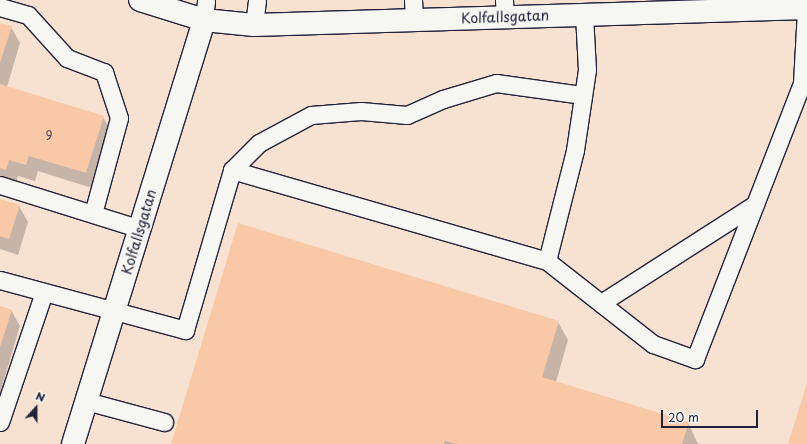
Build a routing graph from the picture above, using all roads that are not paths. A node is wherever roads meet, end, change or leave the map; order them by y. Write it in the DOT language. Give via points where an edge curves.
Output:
graph roads {
  1 [pos="140,0"];
  2 [pos="257,0"];
  3 [pos="696,6"];
  4 [pos="0,7"];
  5 [pos="806,8"];
  6 [pos="504,9"];
  7 [pos="205,10"];
  8 [pos="414,10"];
  9 [pos="584,15"];
  10 [pos="254,25"];
  11 [pos="583,95"];
  12 [pos="232,170"];
  13 [pos="0,185"];
  14 [pos="755,204"];
  15 [pos="93,214"];
  16 [pos="140,228"];
  17 [pos="547,261"];
  18 [pos="0,280"];
  19 [pos="44,292"];
  20 [pos="601,304"];
  21 [pos="114,311"];
  22 [pos="86,401"];
  23 [pos="0,422"];
  24 [pos="164,422"];
  25 [pos="73,444"];
  1 -- 7 [label="street, Kolfallsgatan"];
  2 -- 10 [label="lane"];
  3 -- 5 [label="street, Kolfallsgatan"];
  3 -- 9 [label="street, Kolfallsgatan"];
  4 -- 15 [label="lane" via="28,15 67,58 104,72 119,118"];
  5 -- 14 [label="lane" via="802,83"];
  6 -- 8 [label="street, Kolfallsgatan"];
  6 -- 9 [label="street, Kolfallsgatan"];
  7 -- 10 [label="street, Kolfallsgatan"];
  7 -- 16 [label="street, Kolfallsgatan"];
  8 -- 10 [label="street, Kolfallsgatan"];
  9 -- 11 [label="lane" via="587,70"];
  11 -- 12 [label="lane" via="496,83 443,99 407,115 361,111 311,115 259,143"];
  11 -- 17 [label="lane" via="575,150"];
  12 -- 17 [label="lane"];
  12 -- 21 [label="lane" via="185,330"];
  13 -- 15 [label="lane"];
  14 -- 20 [label="lane"];
  14 -- 20 [label="lane" via="695,359 653,344"];
  15 -- 16 [label="lane"];
  16 -- 21 [label="street, Kolfallsgatan"];
  17 -- 20 [label="lane"];
  18 -- 19 [label="lane"];
  19 -- 21 [label="lane"];
  19 -- 23 [label="lane"];
  21 -- 22 [label="street, Kolfallsgatan"];
  22 -- 24 [label="lane"];
  22 -- 25 [label="street, Kolfallsgatan"];
}
